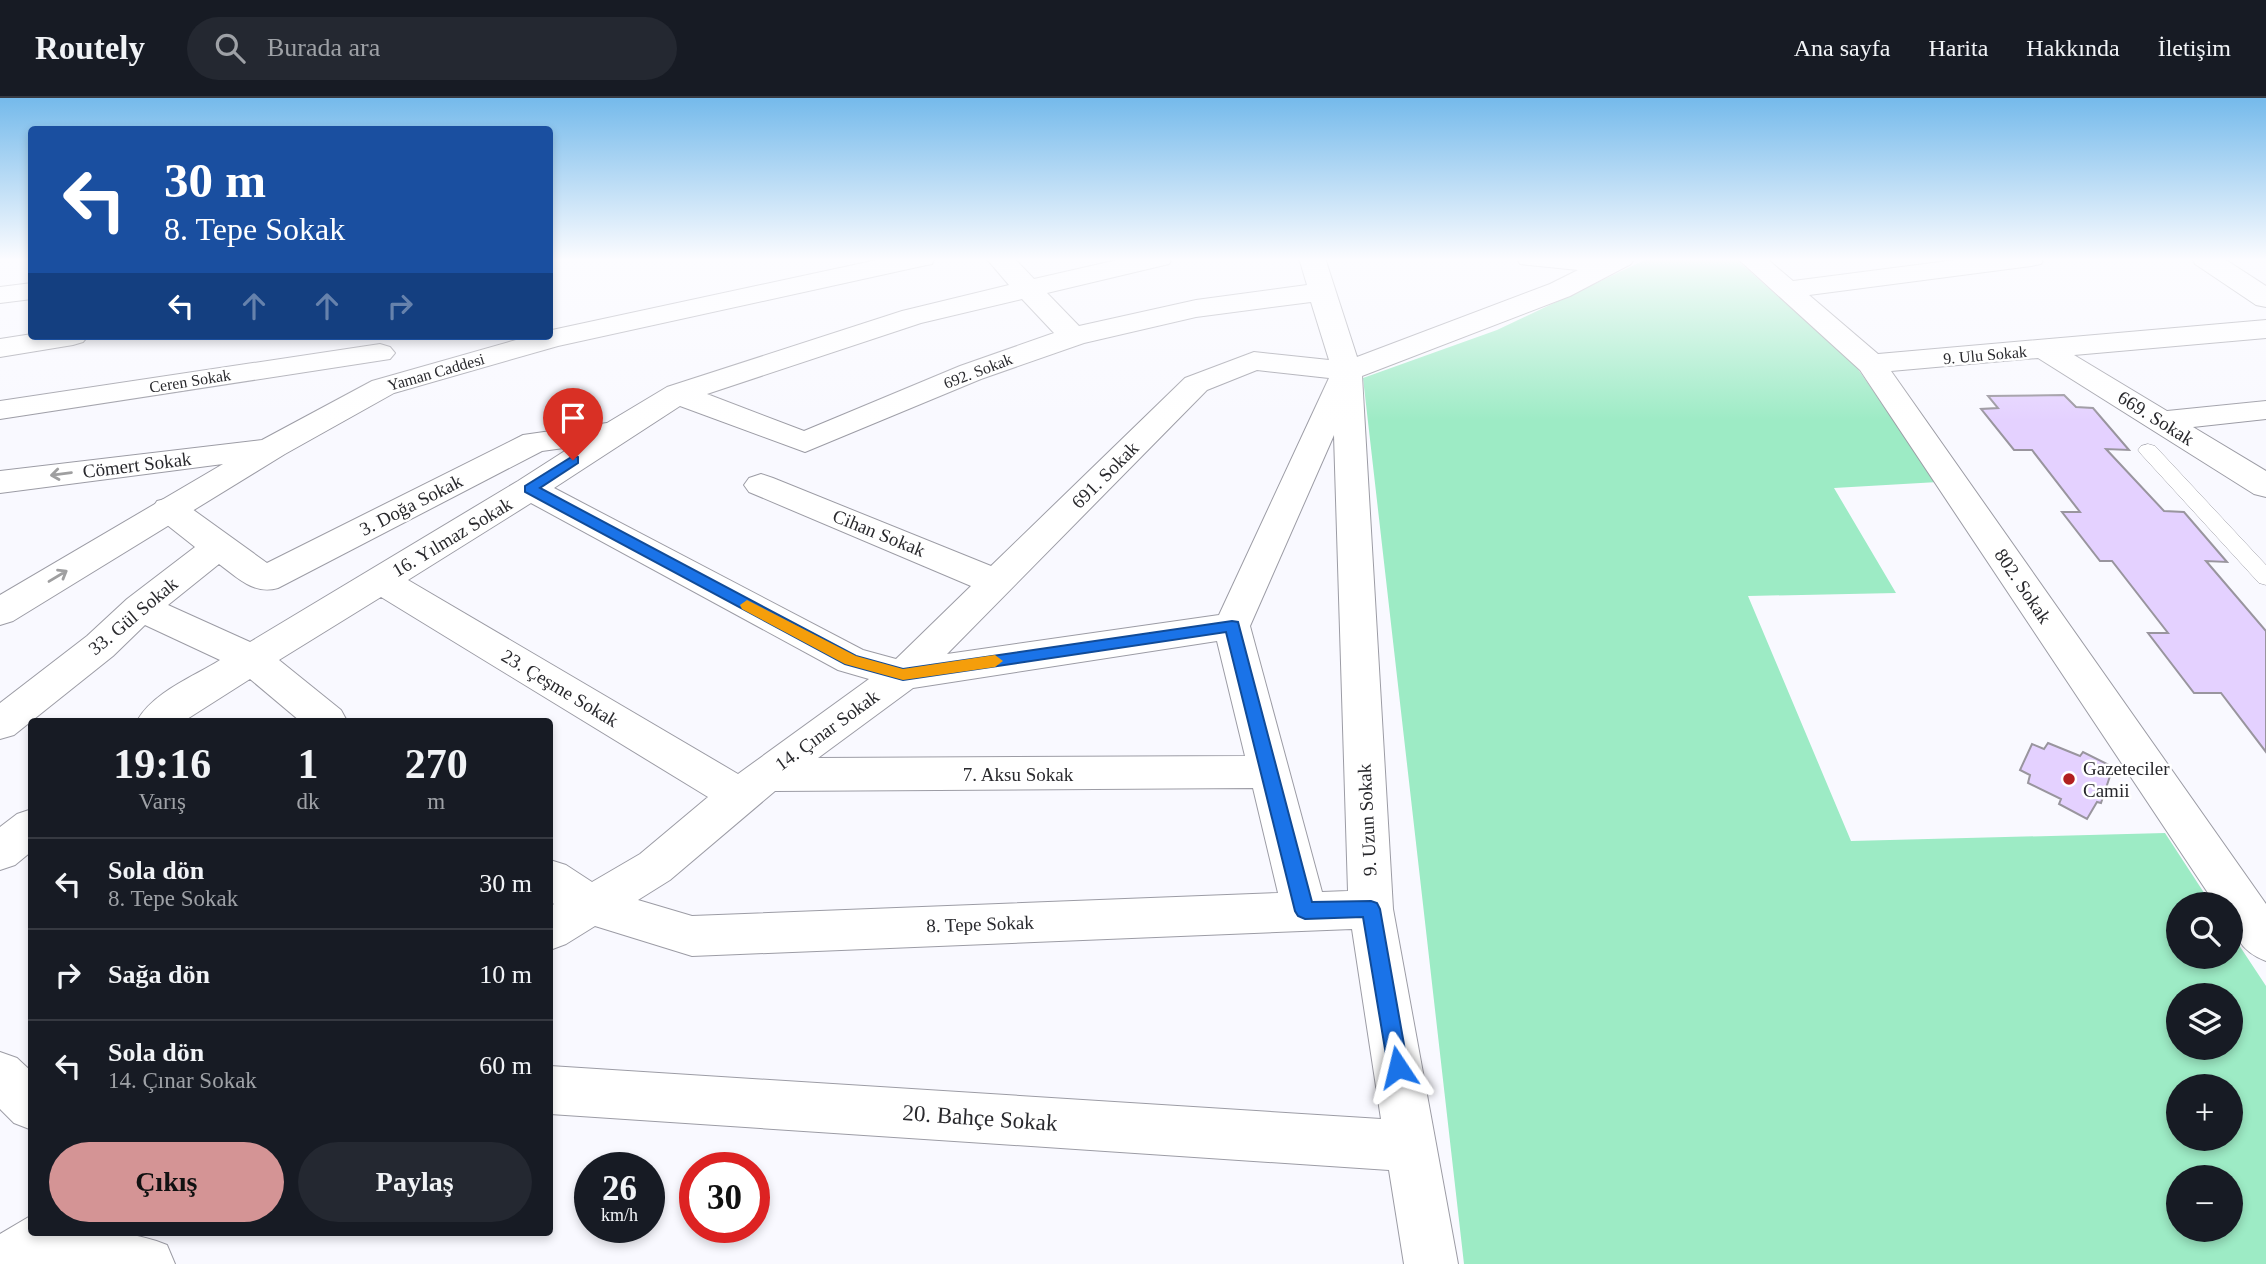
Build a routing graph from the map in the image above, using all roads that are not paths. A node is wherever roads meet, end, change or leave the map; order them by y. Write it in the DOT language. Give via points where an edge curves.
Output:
graph roads {
  1 [pos="673,312"];
  2 [pos="931,312"];
  3 [pos="1050,312"];
  4 [pos="1175,312"];
  5 [pos="1328,312"];
  6 [pos="1501,312"];
  7 [pos="1812,312"];
  8 [pos="2266,329"];
  9 [pos="1073,337"];
  10 [pos="553,339"];
  11 [pos="49,340"];
  12 [pos="548,340"];
  13 [pos="379,344"];
  14 [pos="0,348"];
  15 [pos="2046,350"];
  16 [pos="1871,364"];
  17 [pos="1347,371"];
  18 [pos="383,387"];
  19 [pos="678,394"];
  20 [pos="0,410"];
  21 [pos="2266,410"];
  22 [pos="2161,421"];
  23 [pos="615,431"];
  24 [pos="274,447"];
  25 [pos="2148,450"];
  26 [pos="0,482"];
  27 [pos="761,485"];
  28 [pos="2266,485"];
  29 [pos="530,489"];
  30 [pos="169,509"];
  31 [pos="218,547"];
  32 [pos="2266,579"];
  33 [pos="380,580"];
  34 [pos="996,582"];
  35 [pos="140,608"];
  36 [pos="0,611"];
  37 [pos="1232,626"];
  38 [pos="252,659"];
  39 [pos="903,675"];
  40 [pos="161,718"];
  41 [pos="323,718"];
  42 [pos="0,724"];
  43 [pos="1269,772"];
  44 [pos="752,785"];
  45 [pos="28,829"];
  46 [pos="0,852"];
  47 [pos="553,880"];
  48 [pos="593,906"];
  49 [pos="1371,909"];
  50 [pos="1305,911"];
  51 [pos="553,928"];
  52 [pos="2266,941"];
  53 [pos="0,1075"];
  54 [pos="553,1090"];
  55 [pos="28,1102"];
  56 [pos="1411,1146"];
  57 [pos="31,1246"];
  58 [pos="148,1264"];
  59 [pos="1431,1264"];
  1 -- 10 [label="street, Yaman Caddesi"];
  2 -- 19 [label="street, 16. Yılmaz Sokak"];
  3 -- 9 [label="street"];
  4 -- 9 [label="street, 692. Sokak"];
  5 -- 17 [label="street, 9. Uzun Sokak"];
  6 -- 17 [label="street"];
  7 -- 16 [label="street, 802. Sokak"];
  8 -- 15 [label="street, 9. Ulu Sokak"];
  9 -- 19 [label="street, 692. Sokak" via="980,368 805,442"];
  11 -- 14 [label="street"];
  12 -- 18 [label="street, Yaman Caddesi"];
  13 -- 18 [label="street"];
  13 -- 20 [label="street, Ceren Sokak"];
  15 -- 16 [label="street, 9. Ulu Sokak"];
  15 -- 22 [label="street, 669. Sokak"];
  16 -- 52 [label="street, 802. Sokak"];
  17 -- 34 [label="street, 691. Sokak" via="1254,361 1196,384"];
  17 -- 37 [label="street"];
  17 -- 49 [label="street, 9. Uzun Sokak"];
  18 -- 24 [label="street, Yaman Caddesi"];
  19 -- 23 [label="street, 16. Yılmaz Sokak"];
  21 -- 22 [label="street"];
  22 -- 28 [label="street, 669. Sokak"];
  23 -- 29 [label="street, 16. Yılmaz Sokak"];
  23 -- 31 [label="street, 3. Doğa Sokak" via="534,442 265,579"];
  24 -- 26 [label="street, Cömert Sokak, one-way"];
  24 -- 30 [label="street, Yaman Caddesi"];
  25 -- 32 [label="lane"];
  27 -- 34 [label="street, Cihan Sokak"];
  29 -- 33 [label="street, 16. Yılmaz Sokak"];
  29 -- 39 [label="street" via="851,660"];
  30 -- 31 [label="street"];
  36 -- 30 [label="street, Yaman Caddesi, one-way"];
  31 -- 35 [label="street, 33. Gül Sokak"];
  33 -- 38 [label="street, 16. Yılmaz Sokak"];
  33 -- 44 [label="street, 23. Çeşme Sokak"];
  34 -- 39 [label="street, 691. Sokak"];
  35 -- 38 [label="street"];
  35 -- 42 [label="street, 33. Gül Sokak" via="100,646"];
  37 -- 39 [label="street, 14. Çınar Sokak"];
  37 -- 43 [label="street"];
  38 -- 40 [label="street, 16. Yılmaz Sokak"];
  38 -- 41 [label="street"];
  39 -- 44 [label="street, 14. Çınar Sokak"];
  43 -- 44 [label="street, 7. Aksu Sokak"];
  43 -- 50 [label="street"];
  44 -- 48 [label="street, 14. Çınar Sokak" via="655,867"];
  45 -- 46 [label="street"];
  47 -- 48 [label="street, 8. Tepe Sokak"];
  48 -- 50 [label="street, 8. Tepe Sokak" via="692,936"];
  48 -- 51 [label="street, 14. Çınar Sokak"];
  49 -- 50 [label="street, 8. Tepe Sokak"];
  49 -- 56 [label="street, 9. Uzun Sokak"];
  53 -- 55 [label="street"];
  54 -- 56 [label="street, 20. Bahçe Sokak"];
  56 -- 59 [label="street, 9. Uzun Sokak"];
  57 -- 58 [label="street"];
}
